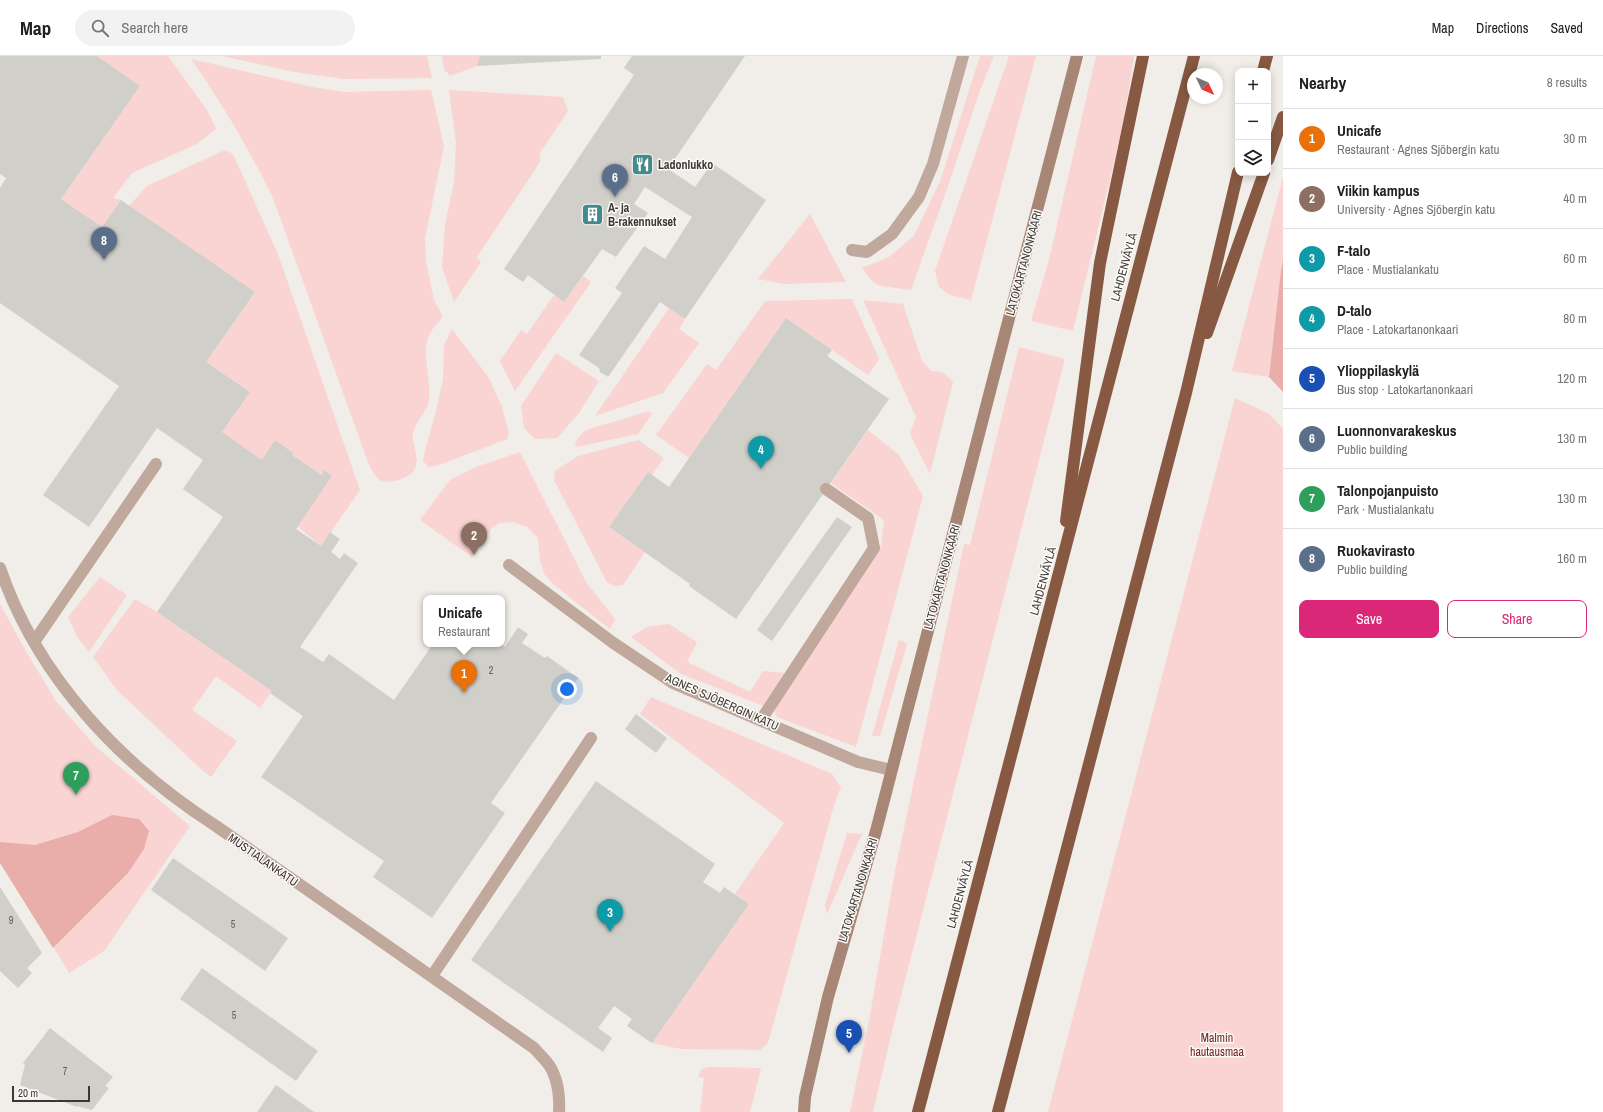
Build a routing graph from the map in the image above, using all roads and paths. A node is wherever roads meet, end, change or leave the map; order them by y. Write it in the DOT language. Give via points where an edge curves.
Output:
graph roads {
  1 [pos="963,56"];
  2 [pos="1077,56"];
  3 [pos="1143,56"];
  4 [pos="1194,56"];
  5 [pos="1267,56"];
  6 [pos="1264,68"];
  7 [pos="1283,118"];
  8 [pos="1271,152"];
  9 [pos="1237,176"];
  10 [pos="1263,176"];
  11 [pos="852,250"];
  12 [pos="1186,393"];
  13 [pos="156,464"];
  14 [pos="826,489"];
  15 [pos="509,564"];
  16 [pos="0,568"];
  17 [pos="1059,574"];
  18 [pos="34,642"];
  19 [pos="761,720"];
  20 [pos="591,738"];
  21 [pos="891,770"];
  22 [pos="432,976"];
  23 [pos="805,1097"];
  24 [pos="559,1112"];
  25 [pos="798,1112"];
  26 [pos="804,1112"];
  27 [pos="918,1112"];
  28 [pos="998,1112"];
  1 -- 11 [label="street" via="933,164 919,197 892,234 867,252"];
  2 -- 21 [label="street, LATOKARTANONKAARI"];
  3 -- 17 [label="highway" via="1100,263"];
  4 -- 17 [label="highway, LAHDENVÄYLÄ"];
  5 -- 6 [label="highway"];
  7 -- 8 [label="highway"];
  9 -- 12 [label="highway"];
  10 -- 12 [label="highway"];
  12 -- 28 [label="highway"];
  13 -- 18 [label="street"];
  14 -- 19 [label="street" via="868,518 874,548"];
  15 -- 19 [label="street, AGNES SJÖBERGIN KATU" via="612,642 673,683"];
  16 -- 18 [label="street, MUSTIALANKATU"];
  17 -- 27 [label="highway, LAHDENVÄYLÄ"];
  18 -- 22 [label="street, MUSTIALANKATU" via="90,720 150,779 186,807"];
  19 -- 21 [label="street, AGNES SJÖBERGIN KATU" via="858,762"];
  20 -- 22 [label="street"];
  21 -- 23 [label="street, LATOKARTANONKAARI" via="876,831 837,961"];
  22 -- 24 [label="street, MUSTIALANKATU" via="534,1048 550,1067 560,1102"];
  23 -- 25 [label="street, LATOKARTANONKAARI"];
  23 -- 26 [label="street, LATOKARTANONKAARI"];
}
